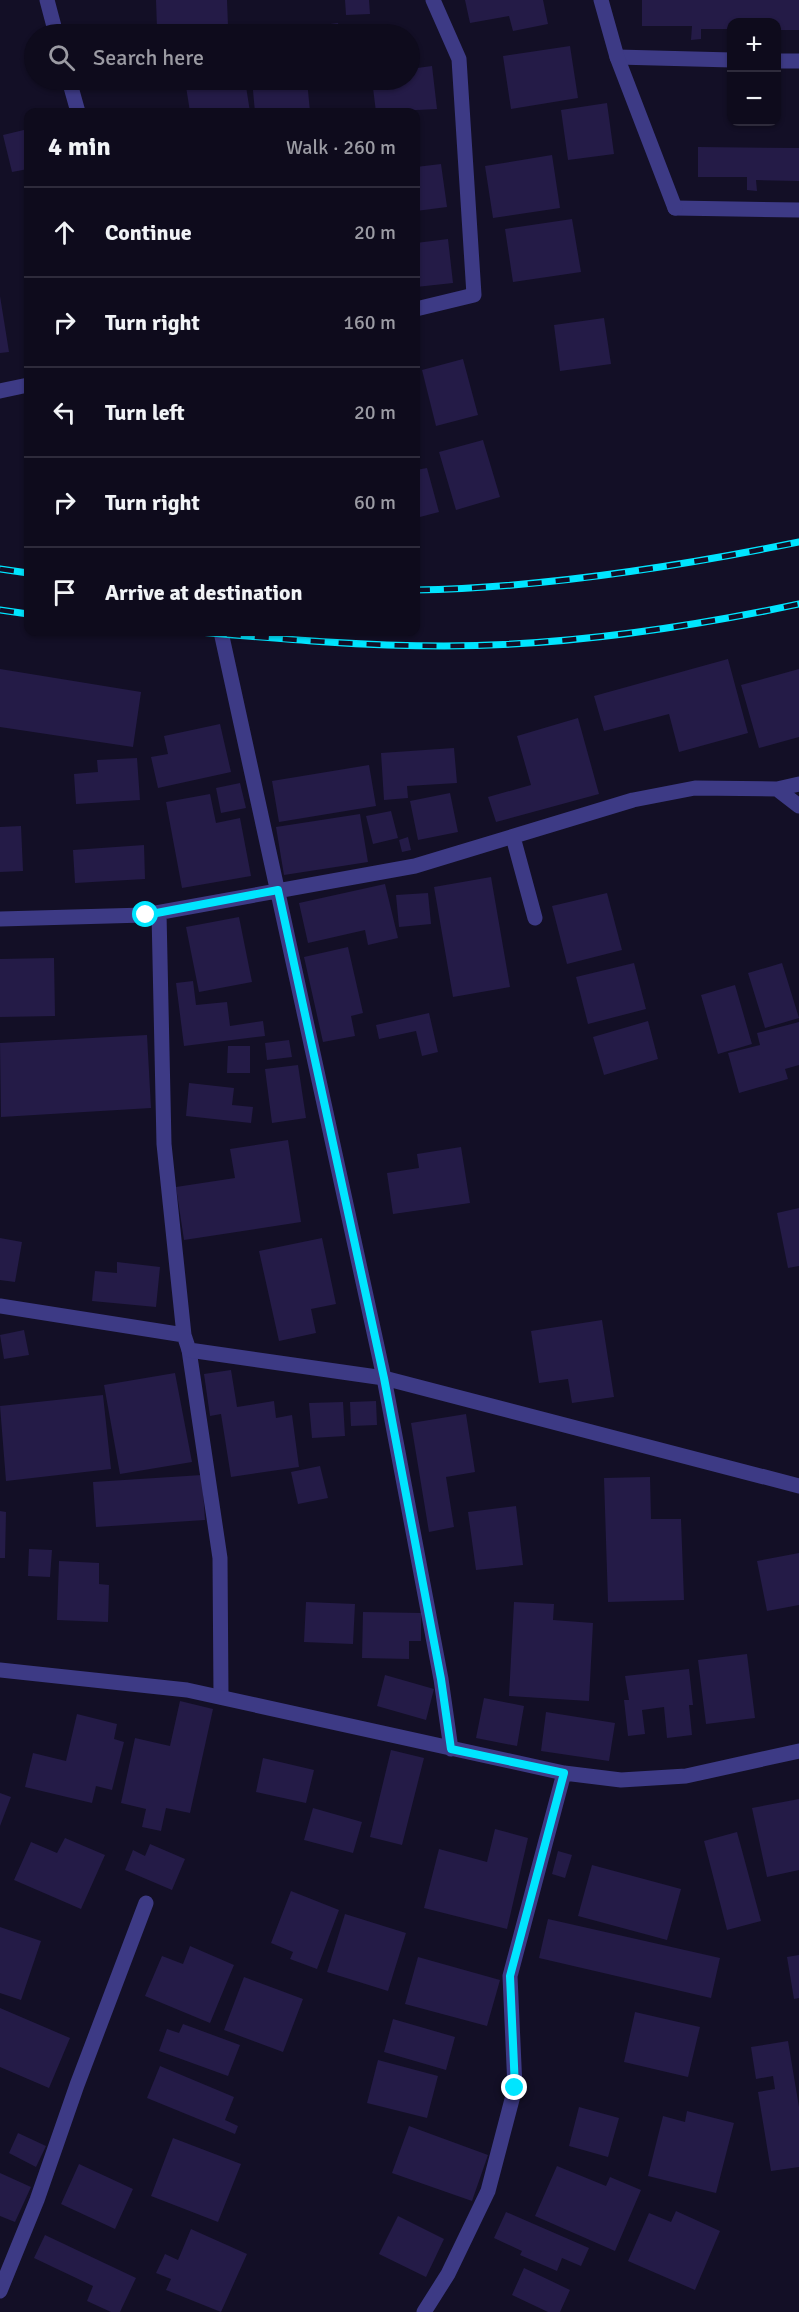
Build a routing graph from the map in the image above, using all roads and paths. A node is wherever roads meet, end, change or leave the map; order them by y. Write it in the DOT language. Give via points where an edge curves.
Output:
graph roads {
  1 [pos="47,0"];
  2 [pos="433,0"];
  3 [pos="601,0"];
  4 [pos="53,24"];
  5 [pos="617,57"];
  6 [pos="727,60"];
  7 [pos="781,61"];
  8 [pos="799,61"];
  9 [pos="72,90"];
  10 [pos="77,108"];
  11 [pos="799,210"];
  12 [pos="420,308"];
  13 [pos="24,386"];
  14 [pos="0,391"];
  15 [pos="222,636"];
  16 [pos="799,784"];
  17 [pos="777,789"];
  18 [pos="799,806"];
  19 [pos="513,837"];
  20 [pos="278,890"];
  21 [pos="159,913"];
  22 [pos="0,918"];
  23 [pos="535,918"];
  24 [pos="0,1306"];
  25 [pos="184,1335"];
  26 [pos="189,1350"];
  27 [pos="384,1378"];
  28 [pos="799,1486"];
  29 [pos="0,1670"];
  30 [pos="221,1697"];
  31 [pos="451,1749"];
  32 [pos="799,1751"];
  33 [pos="564,1773"];
  34 [pos="146,1903"];
  35 [pos="4,2265"];
  36 [pos="0,2290"];
  37 [pos="424,2312"];
  1 -- 4 [label="street"];
  2 -- 12 [label="street" via="459,59 474,295"];
  3 -- 5 [label="street"];
  5 -- 6 [label="street"];
  5 -- 11 [label="street" via="675,208"];
  7 -- 8 [label="street"];
  9 -- 10 [label="street"];
  13 -- 14 [label="street"];
  15 -- 20 [label="street"];
  16 -- 17 [label="street"];
  17 -- 18 [label="street"];
  17 -- 19 [label="street" via="695,788 633,800"];
  19 -- 20 [label="street" via="415,866"];
  19 -- 23 [label="street"];
  20 -- 21 [label="street"];
  20 -- 27 [label="street"];
  21 -- 22 [label="street"];
  21 -- 25 [label="street" via="164,1144"];
  24 -- 25 [label="street"];
  25 -- 26 [label="street"];
  26 -- 27 [label="street"];
  26 -- 30 [label="street" via="220,1558"];
  27 -- 28 [label="street"];
  27 -- 31 [label="street"];
  29 -- 30 [label="street"];
  30 -- 31 [label="street"];
  31 -- 33 [label="street"];
  32 -- 33 [label="street" via="686,1776 621,1780"];
  33 -- 37 [label="street" via="510,1976 515,2088 488,2191 448,2274"];
  34 -- 35 [label="street" via="37,2200"];
  35 -- 36 [label="street"];
}
